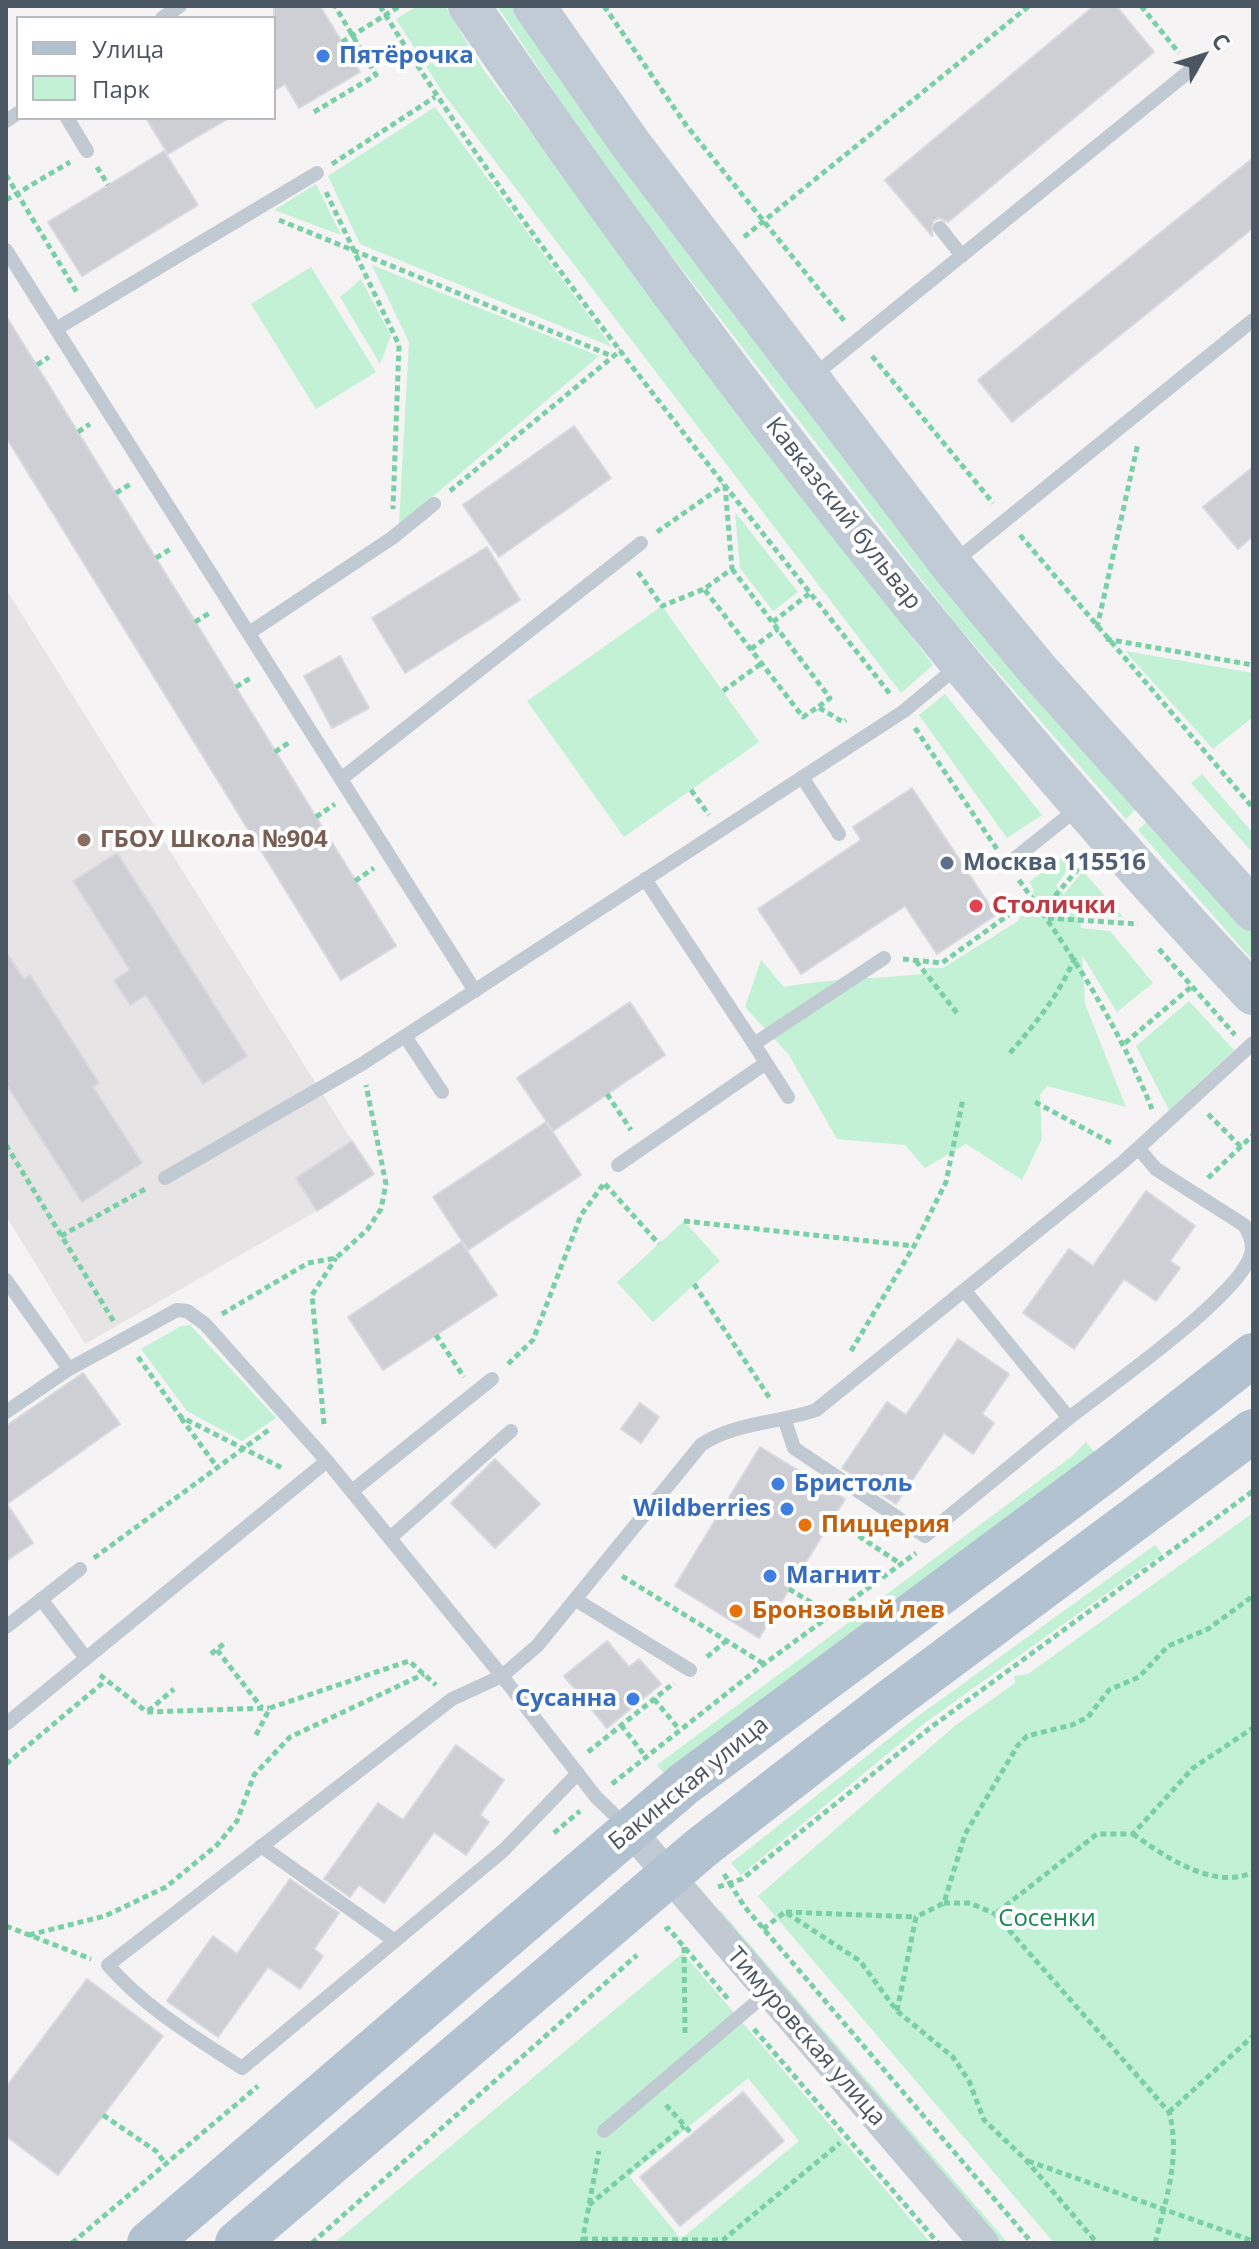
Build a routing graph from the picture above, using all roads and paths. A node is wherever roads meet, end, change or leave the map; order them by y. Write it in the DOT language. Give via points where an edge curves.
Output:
graph roads {
  1 [pos="335,6"];
  2 [pos="380,6"];
  3 [pos="400,6"];
  4 [pos="469,6"];
  5 [pos="604,6"];
  6 [pos="1029,6"];
  7 [pos="1141,6"];
  8 [pos="543,9"];
  9 [pos="386,15"];
  10 [pos="353,35"];
  11 [pos="342,42"];
  12 [pos="1192,69"];
  13 [pos="435,97"];
  14 [pos="314,112"];
  15 [pos="68,120"];
  16 [pos="87,151"];
  17 [pos="317,173"];
  18 [pos="6,175"];
  19 [pos="108,185"];
  20 [pos="17,193"];
  21 [pos="6,200"];
  22 [pos="256,210"];
  23 [pos="765,221"];
  24 [pos="940,228"];
  25 [pos="6,250"];
  26 [pos="354,250"];
  27 [pos="962,256"];
  28 [pos="719,258"];
  29 [pos="88,311"];
  30 [pos="1253,320"];
  31 [pos="56,329"];
  32 [pos="859,339"];
  33 [pos="621,350"];
  34 [pos="612,356"];
  35 [pos="807,381"];
  36 [pos="1132,417"];
  37 [pos="724,484"];
  38 [pos="434,504"];
  39 [pos="1007,520"];
  40 [pos="392,538"];
  41 [pos="641,543"];
  42 [pos="629,560"];
  43 [pos="951,565"];
  44 [pos="732,569"];
  45 [pos="704,589"];
  46 [pos="810,593"];
  47 [pos="773,622"];
  48 [pos="778,629"];
  49 [pos="1097,629"];
  50 [pos="249,633"];
  51 [pos="1105,639"];
  52 [pos="751,649"];
  53 [pos="762,663"];
  54 [pos="961,663"];
  55 [pos="1253,665"];
  56 [pos="723,691"];
  57 [pos="889,692"];
  58 [pos="877,699"];
  59 [pos="818,707"];
  60 [pos="904,711"];
  61 [pos="855,715"];
  62 [pos="802,777"];
  63 [pos="341,779"];
  64 [pos="691,790"];
  65 [pos="1081,805"];
  66 [pos="1253,808"];
  67 [pos="719,831"];
  68 [pos="839,834"];
  69 [pos="1078,852"];
  70 [pos="1085,861"];
  71 [pos="1008,864"];
  72 [pos="1032,871"];
  73 [pos="1094,872"];
  74 [pos="645,879"];
  75 [pos="1020,880"];
  76 [pos="1249,898"];
  77 [pos="1035,902"];
  78 [pos="1042,911"];
  79 [pos="1129,914"];
  80 [pos="1048,918"];
  81 [pos="1138,924"];
  82 [pos="1146,934"];
  83 [pos="1155,945"];
  84 [pos="1075,957"];
  85 [pos="884,958"];
  86 [pos="916,960"];
  87 [pos="1191,987"];
  88 [pos="475,991"];
  89 [pos="1253,994"];
  90 [pos="957,1013"];
  91 [pos="405,1036"];
  92 [pos="1125,1043"];
  93 [pos="754,1044"];
  94 [pos="1250,1046"];
  95 [pos="1010,1053"];
  96 [pos="766,1063"];
  97 [pos="362,1064"];
  98 [pos="442,1092"];
  99 [pos="607,1094"];
  100 [pos="788,1097"];
  101 [pos="963,1099"];
  102 [pos="1193,1100"];
  103 [pos="1035,1102"];
  104 [pos="1160,1128"];
  105 [pos="1253,1135"];
  106 [pos="6,1145"];
  107 [pos="1241,1147"];
  108 [pos="643,1148"];
  109 [pos="1135,1151"];
  110 [pos="618,1165"];
  111 [pos="165,1178"];
  112 [pos="604,1183"];
  113 [pos="1193,1193"];
  114 [pos="684,1221"];
  115 [pos="61,1236"];
  116 [pos="659,1244"];
  117 [pos="914,1246"];
  118 [pos="336,1258"];
  119 [pos="6,1280"];
  120 [pos="694,1284"];
  121 [pos="965,1291"];
  122 [pos="205,1324"];
  123 [pos="436,1335"];
  124 [pos="125,1338"];
  125 [pos="849,1355"];
  126 [pos="1253,1355"];
  127 [pos="69,1369"];
  128 [pos="492,1379"];
  129 [pos="475,1392"];
  130 [pos="6,1412"];
  131 [pos="181,1417"];
  132 [pos="287,1417"];
  133 [pos="1069,1418"];
  134 [pos="785,1421"];
  135 [pos="511,1431"];
  136 [pos="1253,1431"];
  137 [pos="243,1448"];
  138 [pos="327,1461"];
  139 [pos="217,1467"];
  140 [pos="305,1479"];
  141 [pos="352,1491"];
  142 [pos="1253,1491"];
  143 [pos="842,1525"];
  144 [pos="390,1538"];
  145 [pos="901,1564"];
  146 [pos="605,1566"];
  147 [pos="80,1569"];
  148 [pos="789,1589"];
  149 [pos="1253,1596"];
  150 [pos="41,1599"];
  151 [pos="576,1600"];
  152 [pos="826,1618"];
  153 [pos="6,1627"];
  154 [pos="726,1641"];
  155 [pos="226,1642"];
  156 [pos="217,1650"];
  157 [pos="211,1654"];
  158 [pos="85,1657"];
  159 [pos="764,1664"];
  160 [pos="690,1670"];
  161 [pos="424,1674"];
  162 [pos="502,1676"];
  163 [pos="105,1681"];
  164 [pos="174,1689"];
  165 [pos="452,1699"];
  166 [pos="654,1699"];
  167 [pos="267,1708"];
  168 [pos="147,1712"];
  169 [pos="6,1724"];
  170 [pos="621,1725"];
  171 [pos="1253,1728"];
  172 [pos="679,1730"];
  173 [pos="256,1735"];
  174 [pos="645,1756"];
  175 [pos="6,1764"];
  176 [pos="575,1769"];
  177 [pos="630,1830"];
  178 [pos="1133,1834"];
  179 [pos="261,1846"];
  180 [pos="721,1870"];
  181 [pos="1253,1872"];
  182 [pos="667,1876"];
  183 [pos="730,1884"];
  184 [pos="717,1887"];
  185 [pos="944,1903"];
  186 [pos="785,1912"];
  187 [pos="995,1914"];
  188 [pos="916,1917"];
  189 [pos="6,1926"];
  190 [pos="763,1929"];
  191 [pos="29,1935"];
  192 [pos="395,1941"];
  193 [pos="684,1947"];
  194 [pos="108,1965"];
  195 [pos="767,1993"];
  196 [pos="897,2011"];
  197 [pos="1097,2019"];
  198 [pos="1089,2023"];
  199 [pos="1253,2036"];
  200 [pos="686,2062"];
  201 [pos="653,2089"];
  202 [pos="1169,2112"];
  203 [pos="103,2115"];
  204 [pos="684,2126"];
  205 [pos="604,2131"];
  206 [pos="692,2134"];
  207 [pos="840,2143"];
  208 [pos="1026,2160"];
  209 [pos="165,2163"];
  210 [pos="589,2205"];
  211 [pos="1164,2207"];
  212 [pos="582,2241"];
  213 [pos="1253,2241"];
  214 [pos="149,2243"];
  215 [pos="237,2243"];
  216 [pos="984,2243"];
  217 [pos="1032,2243"];
  218 [pos="1097,2243"];
  219 [pos="1155,2243"];
  1 -- 10 [label="path"];
  2 -- 9 [label="path"];
  3 -- 9 [label="path"];
  4 -- 54 [label="street, Кавказский бульвар" via="683,311"];
  5 -- 23 [label="path" via="686,125"];
  6 -- 23 [label="path"];
  7 -- 12 [label="path"];
  8 -- 28 [label="street" via="632,146"];
  9 -- 10 [label="path"];
  9 -- 13 [label="path"];
  10 -- 11 [label="path"];
  10 -- 14 [label="path" via="376,75"];
  12 -- 27 [label="lane"];
  13 -- 17 [label="path"];
  13 -- 33 [label="path"];
  15 -- 16 [label="lane"];
  16 -- 19 [label="path"];
  16 -- 20 [label="path"];
  17 -- 22 [label="lane"];
  17 -- 26 [label="path"];
  18 -- 20 [label="path"];
  20 -- 21 [label="path"];
  20 -- 29 [label="path"];
  22 -- 26 [label="path"];
  22 -- 29 [label="lane"];
  23 -- 28 [label="path"];
  23 -- 32 [label="path"];
  24 -- 27 [label="lane"];
  25 -- 31 [label="lane"];
  26 -- 34 [label="path"];
  26 -- 40 [label="path" via="399,345"];
  27 -- 32 [label="lane"];
  28 -- 35 [label="street"];
  29 -- 31 [label="lane"];
  30 -- 36 [label="lane"];
  31 -- 50 [label="lane"];
  32 -- 35 [label="lane"];
  32 -- 39 [label="path"];
  33 -- 34 [label="path"];
  33 -- 37 [label="path"];
  34 -- 38 [label="path"];
  35 -- 43 [label="street"];
  36 -- 39 [label="lane"];
  36 -- 49 [label="path" via="1141,429"];
  37 -- 41 [label="path"];
  37 -- 44 [label="path"];
  37 -- 46 [label="path"];
  38 -- 40 [label="lane"];
  39 -- 43 [label="lane"];
  39 -- 49 [label="path"];
  40 -- 50 [label="lane"];
  41 -- 63 [label="lane"];
  42 -- 45 [label="path" via="662,606"];
  43 -- 76 [label="street" via="1037,669"];
  44 -- 45 [label="path"];
  44 -- 47 [label="path"];
  45 -- 52 [label="path"];
  46 -- 47 [label="path"];
  46 -- 57 [label="path"];
  47 -- 48 [label="path"];
  48 -- 52 [label="path"];
  48 -- 59 [label="path" via="830,698"];
  49 -- 51 [label="path"];
  50 -- 63 [label="lane"];
  51 -- 55 [label="path"];
  51 -- 66 [label="path"];
  52 -- 53 [label="path"];
  53 -- 56 [label="path"];
  53 -- 59 [label="path" via="803,717"];
  54 -- 60 [label="lane"];
  54 -- 65 [label="street, Кавказский бульвар"];
  57 -- 58 [label="path"];
  57 -- 60 [label="path"];
  59 -- 61 [label="path" via="843,722"];
  60 -- 62 [label="lane"];
  60 -- 71 [label="path"];
  62 -- 67 [label="lane"];
  62 -- 68 [label="lane"];
  63 -- 88 [label="lane"];
  64 -- 67 [label="path"];
  65 -- 71 [label="lane"];
  65 -- 89 [label="street, Кавказский бульвар"];
  67 -- 74 [label="lane"];
  69 -- 70 [label="path"];
  70 -- 73 [label="path"];
  70 -- 78 [label="path"];
  71 -- 75 [label="path"];
  72 -- 75 [label="path"];
  74 -- 88 [label="lane"];
  74 -- 93 [label="lane"];
  75 -- 77 [label="path"];
  77 -- 78 [label="path"];
  77 -- 86 [label="path" via="942,963"];
  78 -- 80 [label="path"];
  79 -- 81 [label="path"];
  80 -- 81 [label="path"];
  80 -- 84 [label="path"];
  81 -- 82 [label="path"];
  83 -- 87 [label="path"];
  84 -- 92 [label="path"];
  84 -- 95 [label="path" via="1040,1018"];
  85 -- 86 [label="path"];
  85 -- 93 [label="lane"];
  86 -- 90 [label="path"];
  87 -- 92 [label="path"];
  87 -- 94 [label="path"];
  88 -- 91 [label="lane"];
  91 -- 97 [label="lane"];
  91 -- 98 [label="lane"];
  92 -- 104 [label="path"];
  93 -- 96 [label="lane"];
  94 -- 102 [label="lane"];
  96 -- 100 [label="lane"];
  96 -- 108 [label="lane"];
  97 -- 111 [label="lane"];
  97 -- 118 [label="path" via="386,1184 381,1209"];
  99 -- 108 [label="path"];
  101 -- 117 [label="path" via="946,1182"];
  102 -- 104 [label="lane"];
  102 -- 107 [label="path"];
  103 -- 109 [label="path"];
  104 -- 109 [label="lane"];
  105 -- 107 [label="path"];
  106 -- 115 [label="path"];
  107 -- 113 [label="path"];
  108 -- 110 [label="lane"];
  109 -- 113 [label="lane"];
  109 -- 121 [label="lane"];
  110 -- 112 [label="path"];
  111 -- 115 [label="path"];
  112 -- 116 [label="path"];
  112 -- 128 [label="path" via="581,1215 533,1340"];
  113 -- 133 [label="lane" via="1244,1225 1252,1253 1204,1313"];
  114 -- 117 [label="path"];
  115 -- 124 [label="path"];
  117 -- 125 [label="path"];
  118 -- 122 [label="path" via="308,1263"];
  118 -- 138 [label="path" via="312,1295"];
  119 -- 127 [label="lane"];
  120 -- 134 [label="path"];
  121 -- 133 [label="lane"];
  121 -- 134 [label="lane" via="816,1410"];
  122 -- 124 [label="lane" via="177,1310"];
  122 -- 132 [label="lane"];
  123 -- 129 [label="path"];
  124 -- 127 [label="lane"];
  124 -- 131 [label="path"];
  126 -- 177 [label="main road, Бакинская улица"];
  127 -- 130 [label="lane"];
  128 -- 129 [label="lane"];
  129 -- 141 [label="lane"];
  131 -- 137 [label="path"];
  131 -- 139 [label="path"];
  132 -- 137 [label="path"];
  132 -- 138 [label="lane"];
  133 -- 134 [label="lane" via="925,1536 794,1448"];
  134 -- 146 [label="lane" via="731,1430 701,1445"];
  135 -- 144 [label="lane"];
  136 -- 182 [label="main road" via="885,1705"];
  137 -- 139 [label="path"];
  137 -- 140 [label="path"];
  138 -- 140 [label="lane"];
  138 -- 141 [label="lane"];
  139 -- 147 [label="path"];
  140 -- 158 [label="lane"];
  141 -- 144 [label="lane"];
  142 -- 183 [label="path" via="930,1728"];
  143 -- 145 [label="path"];
  144 -- 162 [label="lane"];
  146 -- 151 [label="lane"];
  146 -- 154 [label="path"];
  147 -- 150 [label="lane"];
  148 -- 152 [label="path"];
  149 -- 185 [label="path" via="1208,1629 1168,1646 1139,1677 1109,1690 1088,1717 1027,1736 965,1834"];
  150 -- 153 [label="lane"];
  150 -- 158 [label="lane"];
  151 -- 160 [label="lane"];
  151 -- 162 [label="lane" via="537,1646"];
  154 -- 159 [label="path"];
  154 -- 160 [label="path"];
  155 -- 156 [label="path"];
  156 -- 157 [label="path"];
  156 -- 167 [label="path"];
  158 -- 163 [label="path"];
  158 -- 169 [label="lane"];
  160 -- 166 [label="path"];
  161 -- 165 [label="path"];
  161 -- 167 [label="path" via="409,1661"];
  161 -- 191 [label="path" via="290,1737 254,1775 237,1821 166,1887 105,1916"];
  162 -- 165 [label="lane"];
  162 -- 176 [label="lane"];
  163 -- 168 [label="path"];
  163 -- 175 [label="path"];
  164 -- 168 [label="path"];
  165 -- 179 [label="lane"];
  166 -- 170 [label="path"];
  166 -- 172 [label="path"];
  167 -- 168 [label="path"];
  167 -- 173 [label="path"];
  170 -- 174 [label="path"];
  170 -- 176 [label="path"];
  171 -- 178 [label="path" via="1193,1768"];
  176 -- 177 [label="lane"];
  176 -- 192 [label="lane" via="504,1850"];
  177 -- 182 [label="street, Тимуровская улица"];
  177 -- 214 [label="main road, Бакинская улица"];
  178 -- 181 [label="path" via="1156,1851 1211,1875 1227,1879"];
  178 -- 187 [label="path" via="1097,1834"];
  179 -- 192 [label="lane"];
  179 -- 194 [label="lane"];
  180 -- 183 [label="path"];
  182 -- 195 [label="street, Тимуровская улица"];
  182 -- 215 [label="main road"];
  183 -- 184 [label="path"];
  183 -- 190 [label="path"];
  185 -- 187 [label="path" via="970,1903"];
  185 -- 188 [label="path"];
  186 -- 188 [label="path"];
  186 -- 190 [label="path"];
  186 -- 196 [label="path" via="860,1961"];
  187 -- 198 [label="path"];
  188 -- 196 [label="path"];
  189 -- 191 [label="path"];
  190 -- 217 [label="path"];
  191 -- 194 [label="path"];
  192 -- 194 [label="lane" via="242,2068 160,2013"];
  193 -- 200 [label="path"];
  195 -- 200 [label="lane"];
  195 -- 216 [label="street, Тимуровская улица"];
  196 -- 208 [label="path" via="953,2057 984,2120"];
  197 -- 198 [label="path"];
  198 -- 202 [label="path"];
  199 -- 202 [label="path"];
  200 -- 201 [label="lane"];
  201 -- 204 [label="path"];
  201 -- 205 [label="lane"];
  202 -- 211 [label="path" via="1174,2131"];
  203 -- 209 [label="path"];
  204 -- 206 [label="path"];
  204 -- 210 [label="path"];
  205 -- 210 [label="path"];
  207 -- 212 [label="path" via="723,2240"];
  208 -- 211 [label="path"];
  208 -- 218 [label="path"];
  210 -- 212 [label="path"];
  211 -- 213 [label="path"];
  211 -- 219 [label="path"];
}
